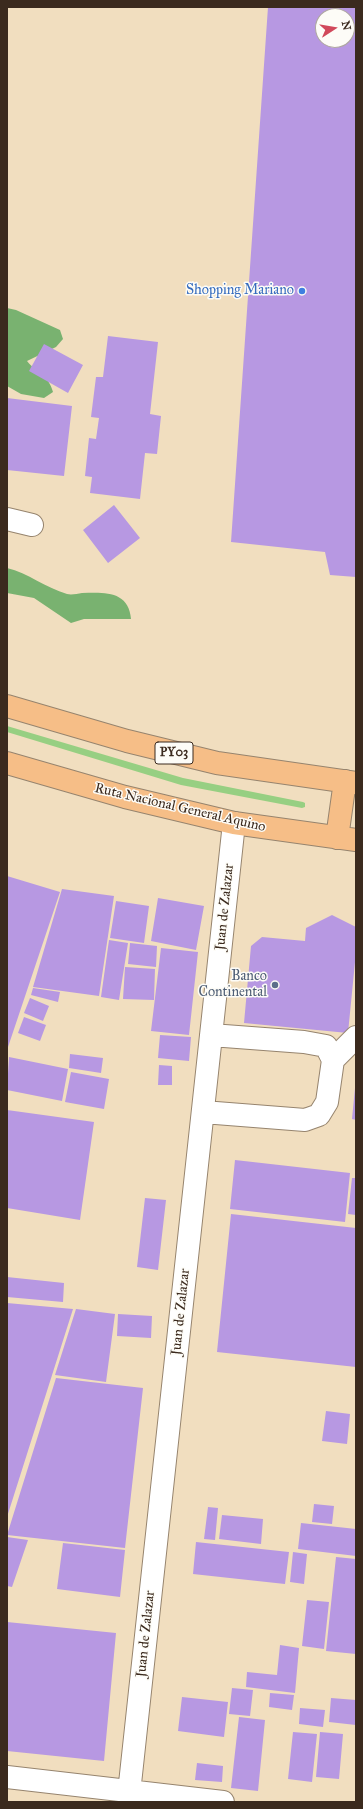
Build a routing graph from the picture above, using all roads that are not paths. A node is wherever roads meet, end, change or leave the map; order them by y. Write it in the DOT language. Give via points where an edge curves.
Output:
graph roads {
  1 [pos="7,519"];
  2 [pos="32,525"];
  3 [pos="7,706"];
  4 [pos="7,763"];
  5 [pos="351,782"];
  6 [pos="234,823"];
  7 [pos="347,839"];
  8 [pos="211,1034"];
  9 [pos="356,1037"];
  10 [pos="333,1060"];
  11 [pos="203,1112"];
  12 [pos="7,1777"];
  13 [pos="128,1797"];
  14 [pos="223,1802"];
  1 -- 2 [label="street"];
  3 -- 5 [label="highway, PY03" via="127,741 217,763"];
  4 -- 6 [label="highway, Ruta Nacional General Aquino" via="125,798"];
  5 -- 7 [label="highway"];
  6 -- 7 [label="highway, Ruta Nacional General Aquino"];
  6 -- 8 [label="street, Juan de Zalazar"];
  8 -- 10 [label="street" via="326,1046"];
  8 -- 11 [label="street, Juan de Zalazar"];
  9 -- 10 [label="street"];
  10 -- 11 [label="street" via="327,1102 319,1115 305,1120"];
  11 -- 13 [label="street, Juan de Zalazar"];
  12 -- 13 [label="street"];
  13 -- 14 [label="street"];
}
